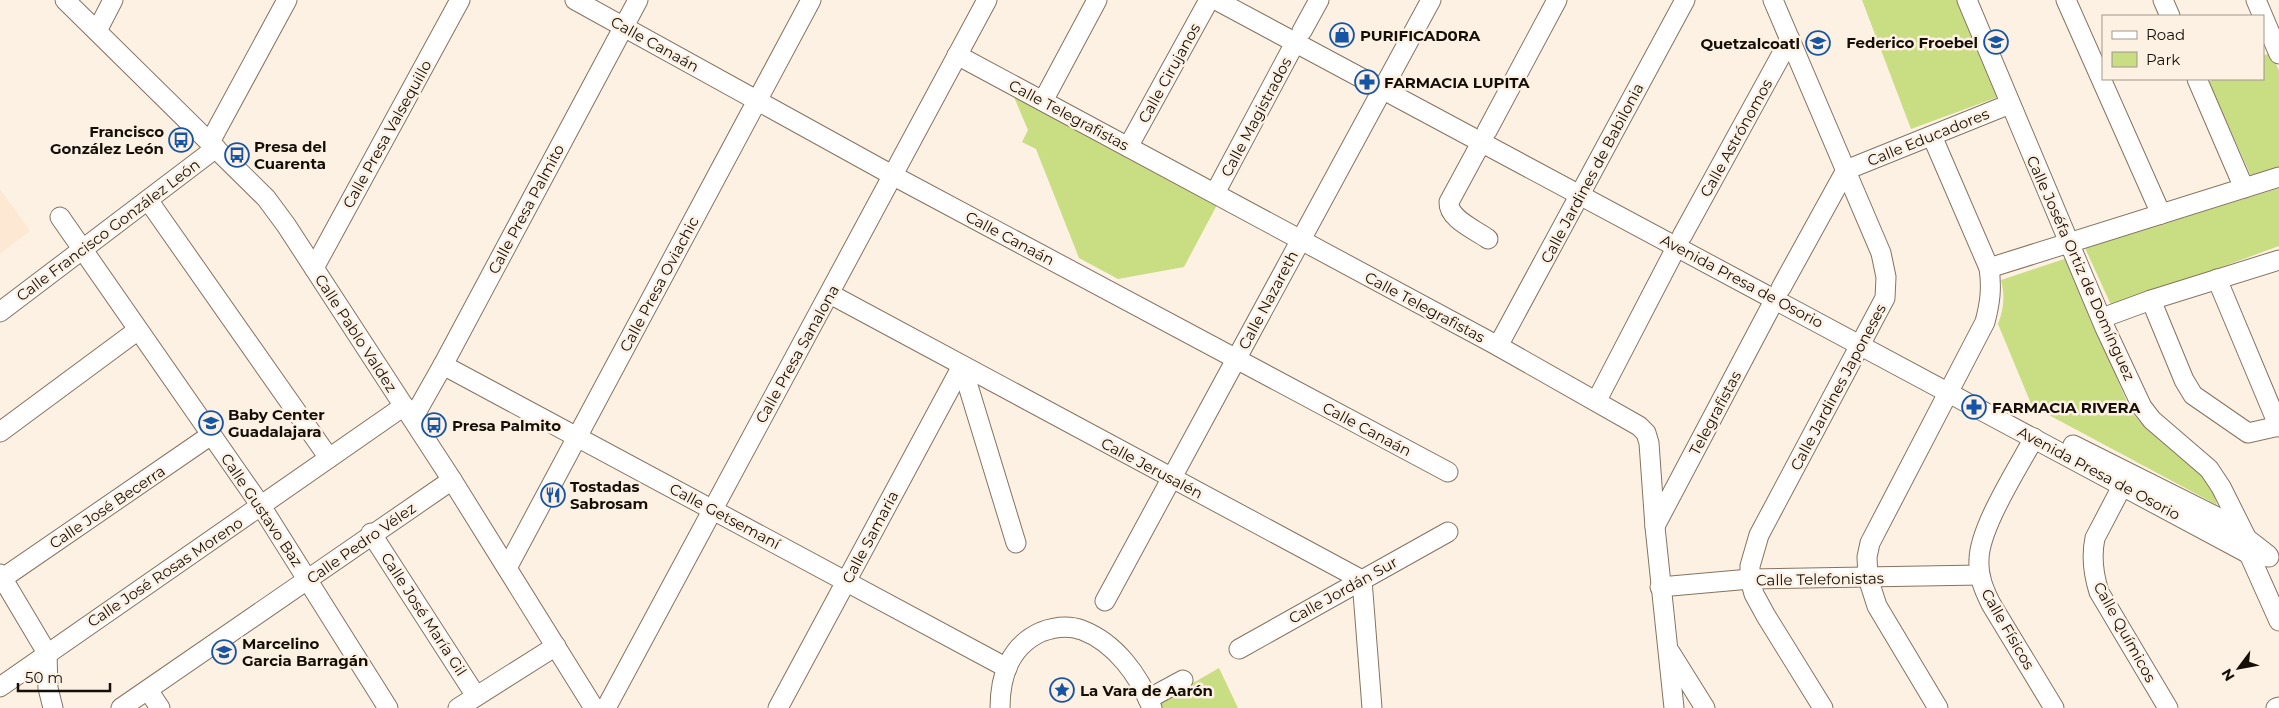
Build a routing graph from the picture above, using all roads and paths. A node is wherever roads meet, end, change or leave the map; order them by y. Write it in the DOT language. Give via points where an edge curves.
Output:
graph roads {
  1 [pos="66,0"];
  2 [pos="113,0"];
  3 [pos="287,0"];
  4 [pos="460,0"];
  5 [pos="575,0"];
  6 [pos="638,0"];
  7 [pos="811,0"];
  8 [pos="987,0"];
  9 [pos="1097,0"];
  10 [pos="1209,0"];
  11 [pos="1216,0"];
  12 [pos="1243,0"];
  13 [pos="1318,0"];
  14 [pos="1432,0"];
  15 [pos="1556,0"];
  16 [pos="1685,0"];
  17 [pos="1773,0"];
  18 [pos="1967,0"];
  19 [pos="2066,0"];
  20 [pos="2163,0"];
  21 [pos="2256,0"];
  22 [pos="2170,15"];
  23 [pos="2262,15"];
  24 [pos="2264,19"];
  25 [pos="624,27"];
  26 [pos="97,31"];
  27 [pos="1299,36"];
  28 [pos="1790,39"];
  29 [pos="2279,54"];
  30 [pos="957,55"];
  31 [pos="2197,80"];
  32 [pos="1387,83"];
  33 [pos="757,100"];
  34 [pos="1043,101"];
  35 [pos="2010,104"];
  36 [pos="1484,136"];
  37 [pos="1932,136"];
  38 [pos="213,145"];
  39 [pos="1128,147"];
  40 [pos="1846,170"];
  41 [pos="892,174"];
  42 [pos="2279,177"];
  43 [pos="2244,188"];
  44 [pos="1583,189"];
  45 [pos="1215,193"];
  46 [pos="148,200"];
  47 [pos="2162,214"];
  48 [pos="60,218"];
  49 [pos="1488,239"];
  50 [pos="1301,240"];
  51 [pos="1680,241"];
  52 [pos="2069,243"];
  53 [pos="83,248"];
  54 [pos="2279,260"];
  55 [pos="314,268"];
  56 [pos="1989,268"];
  57 [pos="2217,279"];
  58 [pos="830,294"];
  59 [pos="1778,294"];
  60 [pos="2153,305"];
  61 [pos="0,312"];
  62 [pos="2104,323"];
  63 [pos="138,330"];
  64 [pos="1864,340"];
  65 [pos="1498,346"];
  66 [pos="1237,359"];
  67 [pos="443,365"];
  68 [pos="962,366"];
  69 [pos="1951,387"];
  70 [pos="1597,400"];
  71 [pos="408,412"];
  72 [pos="2279,426"];
  73 [pos="0,432"];
  74 [pos="211,435"];
  75 [pos="576,436"];
  76 [pos="2034,438"];
  77 [pos="329,458"];
  78 [pos="1448,472"];
  79 [pos="1171,478"];
  80 [pos="2126,479"];
  81 [pos="452,480"];
  82 [pos="261,506"];
  83 [pos="712,509"];
  84 [pos="1655,527"];
  85 [pos="1448,532"];
  86 [pos="371,533"];
  87 [pos="2245,535"];
  88 [pos="1016,543"];
  89 [pos="2249,554"];
  90 [pos="2274,559"];
  91 [pos="507,568"];
  92 [pos="1980,575"];
  93 [pos="1,576"];
  94 [pos="1868,578"];
  95 [pos="308,579"];
  96 [pos="1362,580"];
  97 [pos="1750,580"];
  98 [pos="846,581"];
  99 [pos="1660,587"];
  100 [pos="1105,601"];
  101 [pos="2279,621"];
  102 [pos="556,646"];
  103 [pos="1239,649"];
  104 [pos="1668,649"];
  105 [pos="47,653"];
  106 [pos="1007,668"];
  107 [pos="1183,680"];
  108 [pos="0,687"];
  109 [pos="148,690"];
  110 [pos="476,696"];
  111 [pos="1150,704"];
  112 [pos="53,708"];
  113 [pos="121,708"];
  114 [pos="160,708"];
  115 [pos="388,708"];
  116 [pos="458,708"];
  117 [pos="594,708"];
  118 [pos="606,708"];
  119 [pos="778,708"];
  120 [pos="1000,708"];
  121 [pos="1372,708"];
  122 [pos="1674,708"];
  123 [pos="1705,708"];
  124 [pos="1823,708"];
  125 [pos="1938,708"];
  126 [pos="2054,708"];
  127 [pos="2168,708"];
  1 -- 26 [label="street, Calle Pablo Valdez"];
  2 -- 26 [label="street"];
  3 -- 38 [label="street"];
  4 -- 55 [label="street, Calle Presa Valsequillo"];
  5 -- 25 [label="street, Calle Canaán"];
  6 -- 25 [label="street, Calle Presa Palmito"];
  7 -- 33 [label="street, Calle Presa Oviachic"];
  8 -- 30 [label="street, Calle Presa Sanalona"];
  9 -- 34 [label="street"];
  10 -- 39 [label="street, Calle Cirujanos"];
  11 -- 27 [label="street, Avenida Presa de Osorio"];
  12 -- 27 [label="street, Avenida Presa de Osorio"];
  13 -- 27 [label="street, Calle Magistrados"];
  14 -- 32 [label="street, Calle Nazareth"];
  15 -- 36 [label="street"];
  16 -- 44 [label="street, Calle Jardines de Babilonia"];
  17 -- 28 [label="street, Calle Jardines Japoneses"];
  18 -- 35 [label="street, Calle Joséfa Ortiz de Domínguez"];
  19 -- 47 [label="street"];
  20 -- 22 [label="street"];
  21 -- 23 [label="street"];
  24 -- 29 [label="street"];
  25 -- 33 [label="street, Calle Canaán"];
  25 -- 67 [label="street, Calle Presa Palmito"];
  26 -- 38 [label="street, Calle Pablo Valdez"];
  27 -- 32 [label="street, Avenida Presa de Osorio"];
  27 -- 45 [label="street, Calle Magistrados"];
  28 -- 40 [label="street, Calle Jardines Japoneses"];
  28 -- 51 [label="street, Calle Astrónomos"];
  30 -- 34 [label="street, Calle Telegrafistas"];
  30 -- 41 [label="street, Calle Presa Sanalona"];
  31 -- 43 [label="street"];
  32 -- 36 [label="street, Avenida Presa de Osorio"];
  32 -- 50 [label="street, Calle Nazareth"];
  33 -- 41 [label="street, Calle Canaán"];
  33 -- 75 [label="street, Calle Presa Oviachic"];
  34 -- 39 [label="street, Calle Telegrafistas"];
  35 -- 37 [label="street, Calle Educadores"];
  35 -- 52 [label="street, Calle Joséfa Ortiz de Domínguez"];
  36 -- 44 [label="street, Avenida Presa de Osorio"];
  36 -- 49 [label="street" via="1448,209"];
  37 -- 40 [label="street, Calle Educadores"];
  37 -- 56 [label="street"];
  38 -- 46 [label="street, Calle Francisco González León"];
  38 -- 55 [label="street, Calle Pablo Valdez" via="266,198"];
  39 -- 45 [label="street, Calle Telegrafistas"];
  40 -- 59 [label="street, Telegrafistas"];
  40 -- 64 [label="street, Calle Jardines Japoneses" via="1882,254 1886,277 1885,298"];
  41 -- 58 [label="street, Calle Presa Sanalona"];
  41 -- 66 [label="street, Calle Canaán"];
  42 -- 43 [label="street"];
  43 -- 47 [label="street"];
  44 -- 51 [label="street, Avenida Presa de Osorio"];
  44 -- 65 [label="street, Calle Jardines de Babilonia"];
  45 -- 50 [label="street, Calle Telegrafistas"];
  46 -- 53 [label="street, Calle Francisco González León"];
  46 -- 77 [label="street"];
  47 -- 52 [label="street"];
  48 -- 53 [label="street, Calle Gustavo Baz"];
  50 -- 65 [label="street, Calle Telegrafistas"];
  50 -- 66 [label="street, Calle Nazareth"];
  51 -- 59 [label="street, Avenida Presa de Osorio"];
  51 -- 70 [label="street, Calle Astrónomos"];
  52 -- 56 [label="street"];
  52 -- 62 [label="street, Calle Joséfa Ortiz de Domínguez"];
  53 -- 61 [label="street, Calle Francisco González León"];
  53 -- 63 [label="street, Calle Gustavo Baz"];
  54 -- 57 [label="street"];
  55 -- 71 [label="street, Calle Pablo Valdez"];
  56 -- 69 [label="street" via="1992,285 1985,322"];
  57 -- 60 [label="street"];
  57 -- 72 [label="street"];
  58 -- 68 [label="street, Calle Jerusalén"];
  58 -- 83 [label="street, Calle Presa Sanalona"];
  59 -- 64 [label="street, Avenida Presa de Osorio"];
  59 -- 84 [label="street, Telegrafistas"];
  60 -- 62 [label="street"];
  60 -- 72 [label="street" via="2190,392 2248,433"];
  62 -- 87 [label="street, Calle Joséfa Ortiz de Domínguez" via="2142,407 2152,420 2209,469"];
  63 -- 73 [label="street"];
  63 -- 74 [label="street, Calle Gustavo Baz"];
  64 -- 69 [label="street, Avenida Presa de Osorio"];
  64 -- 97 [label="street, Calle Jardines Japoneses" via="1759,536 1750,566"];
  65 -- 70 [label="street, Calle Telegrafistas"];
  66 -- 78 [label="street, Calle Canaán"];
  66 -- 79 [label="street, Calle Nazareth"];
  67 -- 71 [label="street, Calle Presa Palmito"];
  67 -- 75 [label="street, Calle Getsemaní"];
  68 -- 79 [label="street, Calle Jerusalén"];
  68 -- 88 [label="street"];
  68 -- 98 [label="street, Calle Samaria"];
  69 -- 76 [label="street, Avenida Presa de Osorio"];
  69 -- 80 [label="street, Avenida Presa de Osorio" via="2028,422"];
  69 -- 94 [label="street" via="1870,543"];
  70 -- 84 [label="street, Calle Telegrafistas" via="1646,433 1650,443"];
  71 -- 77 [label="street, Calle José Rosas Moreno"];
  71 -- 81 [label="street, Calle Pablo Valdez"];
  74 -- 82 [label="street, Calle Gustavo Baz"];
  74 -- 93 [label="street, Calle José Becerra"];
  75 -- 83 [label="street, Calle Getsemaní"];
  75 -- 91 [label="street, Calle Presa Oviachic"];
  76 -- 80 [label="street, Avenida Presa de Osorio"];
  76 -- 92 [label="street, Calle Físicos" via="1988,524 1980,545"];
  77 -- 82 [label="street, Calle José Rosas Moreno"];
  79 -- 96 [label="street, Calle Jerusalén"];
  79 -- 100 [label="street, Calle Nazareth"];
  80 -- 87 [label="street, Avenida Presa de Osorio" via="2223,520"];
  80 -- 89 [label="street, Avenida Presa de Osorio"];
  80 -- 127 [label="street, Calle Químicos" via="2095,538 2092,556 2094,576 2099,592"];
  81 -- 86 [label="street, Calle Pedro Vélez"];
  81 -- 91 [label="street, Calle Pablo Valdez"];
  82 -- 95 [label="street, Calle Gustavo Baz"];
  82 -- 105 [label="street, Calle José Rosas Moreno"];
  83 -- 98 [label="street, Calle Getsemaní"];
  83 -- 118 [label="street, Calle Presa Sanalona"];
  84 -- 99 [label="street, Calle Telegrafistas"];
  85 -- 96 [label="street, Calle Jordán Sur"];
  86 -- 95 [label="street, Calle Pedro Vélez"];
  86 -- 110 [label="street, Calle José María Gil"];
  87 -- 89 [label="street, Calle Joséfa Ortiz de Domínguez"];
  87 -- 90 [label="street, Avenida Presa de Osorio"];
  89 -- 90 [label="street, Avenida Presa de Osorio"];
  89 -- 101 [label="street, Calle Joséfa Ortiz de Domínguez"];
  91 -- 102 [label="street, Calle Pablo Valdez"];
  92 -- 94 [label="street, Calle Telefonistas"];
  92 -- 126 [label="street, Calle Físicos" via="1991,604"];
  93 -- 105 [label="street"];
  94 -- 97 [label="street, Calle Telefonistas"];
  94 -- 125 [label="street" via="1877,606"];
  95 -- 109 [label="street, Calle Pedro Vélez"];
  95 -- 115 [label="street, Calle Gustavo Baz"];
  96 -- 103 [label="street, Calle Jordán Sur"];
  96 -- 121 [label="street"];
  97 -- 99 [label="street, Calle Telefonistas"];
  97 -- 124 [label="street, Calle Jardines Japoneses" via="1766,616"];
  98 -- 106 [label="street, Calle Getsemaní"];
  98 -- 119 [label="street, Calle Samaria"];
  99 -- 104 [label="street, Calle Telegrafistas"];
  102 -- 110 [label="street"];
  102 -- 117 [label="street, Calle Pablo Valdez"];
  104 -- 122 [label="street, Calle Telegrafistas"];
  104 -- 123 [label="street"];
  105 -- 108 [label="street, Calle José Rosas Moreno"];
  105 -- 112 [label="street" via="48,688"];
  106 -- 111 [label="street" via="1019,645 1031,637 1054,628 1080,630 1114,650 1138,680"];
  106 -- 120 [label="street" via="1001,684"];
  107 -- 111 [label="street"];
  109 -- 113 [label="street, Calle Pedro Vélez"];
  109 -- 114 [label="street"];
  110 -- 116 [label="street"];
}
